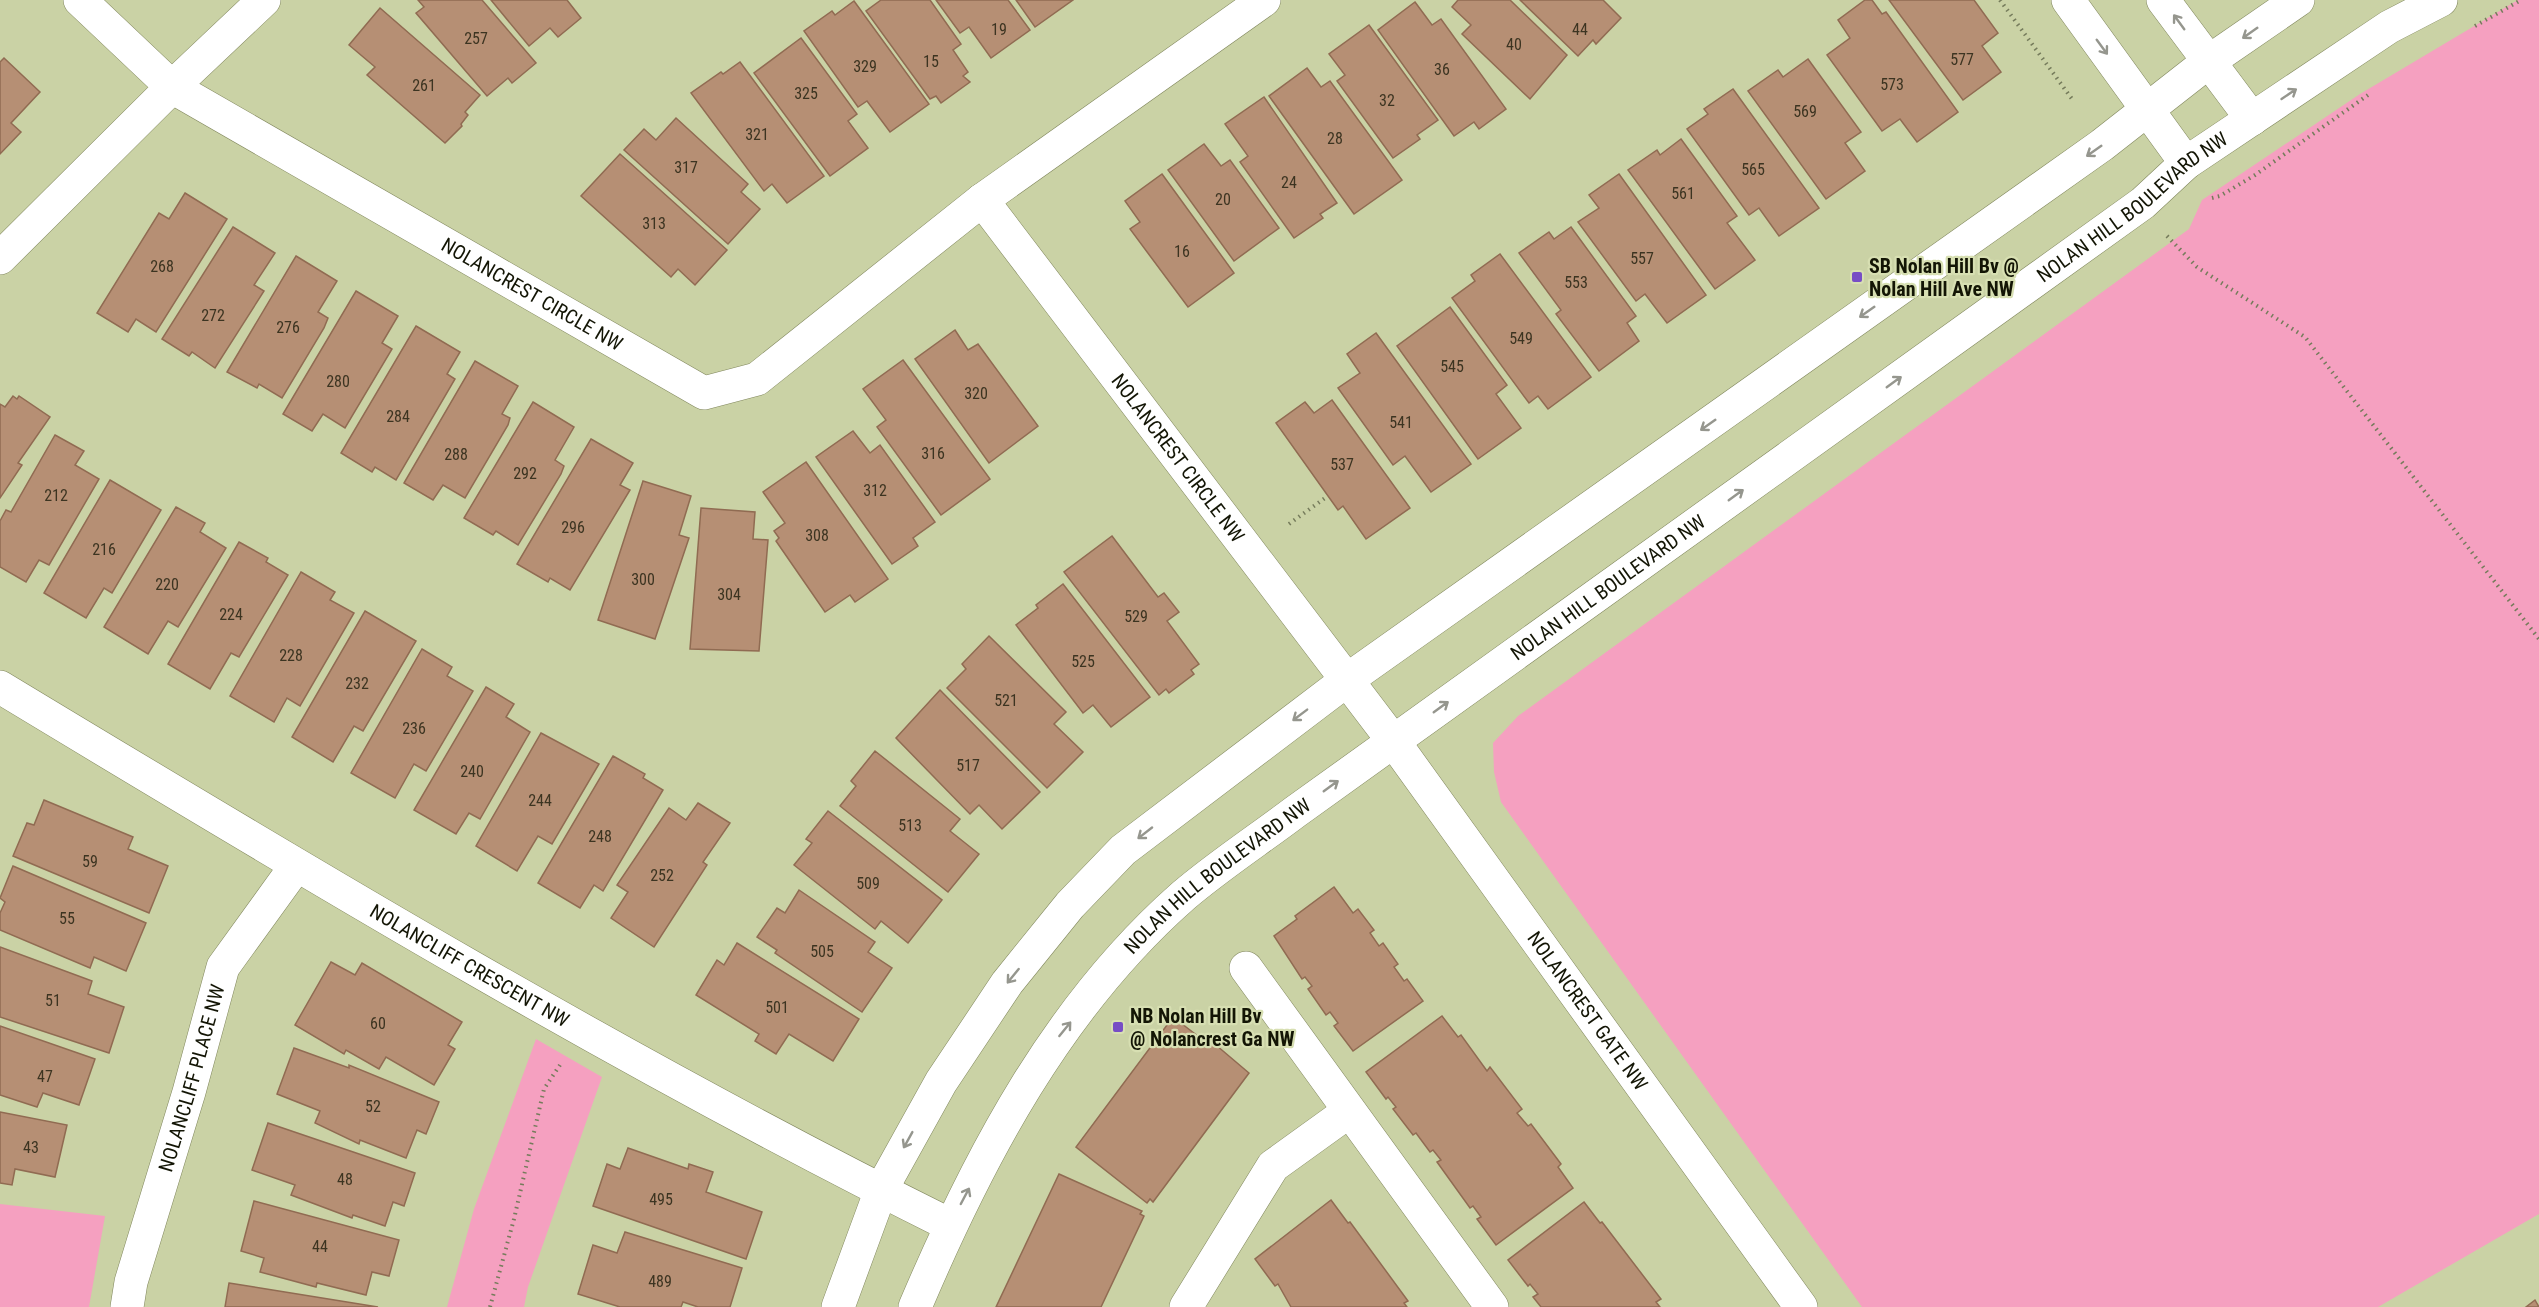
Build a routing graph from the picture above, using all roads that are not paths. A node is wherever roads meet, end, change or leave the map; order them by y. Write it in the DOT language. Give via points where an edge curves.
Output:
graph roads {
  1 [pos="80,0"];
  2 [pos="264,0"];
  3 [pos="1264,0"];
  4 [pos="2068,0"];
  5 [pos="2163,0"];
  6 [pos="2298,0"];
  7 [pos="2441,0"];
  8 [pos="2208,62"];
  9 [pos="172,87"];
  10 [pos="2148,110"];
  11 [pos="2252,119"];
  12 [pos="2186,164"];
  13 [pos="982,200"];
  14 [pos="0,258"];
  15 [pos="1347,680"];
  16 [pos="0,687"];
  17 [pos="1373,715"];
  18 [pos="1394,742"];
  19 [pos="296,866"];
  20 [pos="1246,968"];
  21 [pos="1348,1112"];
  22 [pos="881,1191"];
  23 [pos="950,1225"];
  24 [pos="127,1307"];
  25 [pos="838,1307"];
  26 [pos="915,1307"];
  27 [pos="1186,1307"];
  28 [pos="1492,1307"];
  29 [pos="1801,1307"];
  1 -- 9 [label="street, NOLANCREST CIRCLE NW"];
  2 -- 9 [label="street"];
  3 -- 13 [label="street, NOLANCREST CIRCLE NW"];
  4 -- 10 [label="street, one-way"];
  8 -- 5 [label="street, one-way"];
  6 -- 8 [label="street, one-way"];
  11 -- 7 [label="street, NOLAN HILL BOULEVARD NW, one-way" via="2389,27"];
  8 -- 10 [label="street"];
  8 -- 11 [label="street"];
  9 -- 13 [label="street, NOLANCREST CIRCLE NW" via="704,393 757,379"];
  9 -- 14 [label="street"];
  10 -- 12 [label="street"];
  10 -- 15 [label="street, one-way"];
  11 -- 12 [label="street, NOLAN HILL BOULEVARD NW"];
  18 -- 12 [label="street, NOLAN HILL BOULEVARD NW, one-way" via="2143,203"];
  13 -- 15 [label="street, NOLANCREST CIRCLE NW"];
  15 -- 17 [label="street, NOLANCREST CIRCLE NW"];
  15 -- 22 [label="street, one-way" via="1123,850 1070,905 1007,983 941,1082"];
  16 -- 19 [label="street, NOLANCLIFF CRESCENT NW"];
  17 -- 18 [label="street, NOLANCREST GATE NW"];
  23 -- 18 [label="street, NOLAN HILL BOULEVARD NW, one-way" via="1007,1116 1054,1043 1124,955 1183,896"];
  18 -- 29 [label="street, NOLANCREST GATE NW"];
  19 -- 22 [label="street, NOLANCLIFF CRESCENT NW" via="738,1116"];
  19 -- 24 [label="street, NOLANCLIFF PLACE NW" via="223,967 130,1282"];
  20 -- 21 [label="street"];
  21 -- 27 [label="street" via="1273,1166"];
  21 -- 28 [label="street"];
  22 -- 23 [label="street, NOLANCLIFF CRESCENT NW"];
  22 -- 25 [label="street"];
  23 -- 26 [label="street, NOLAN HILL BOULEVARD NW"];
}
